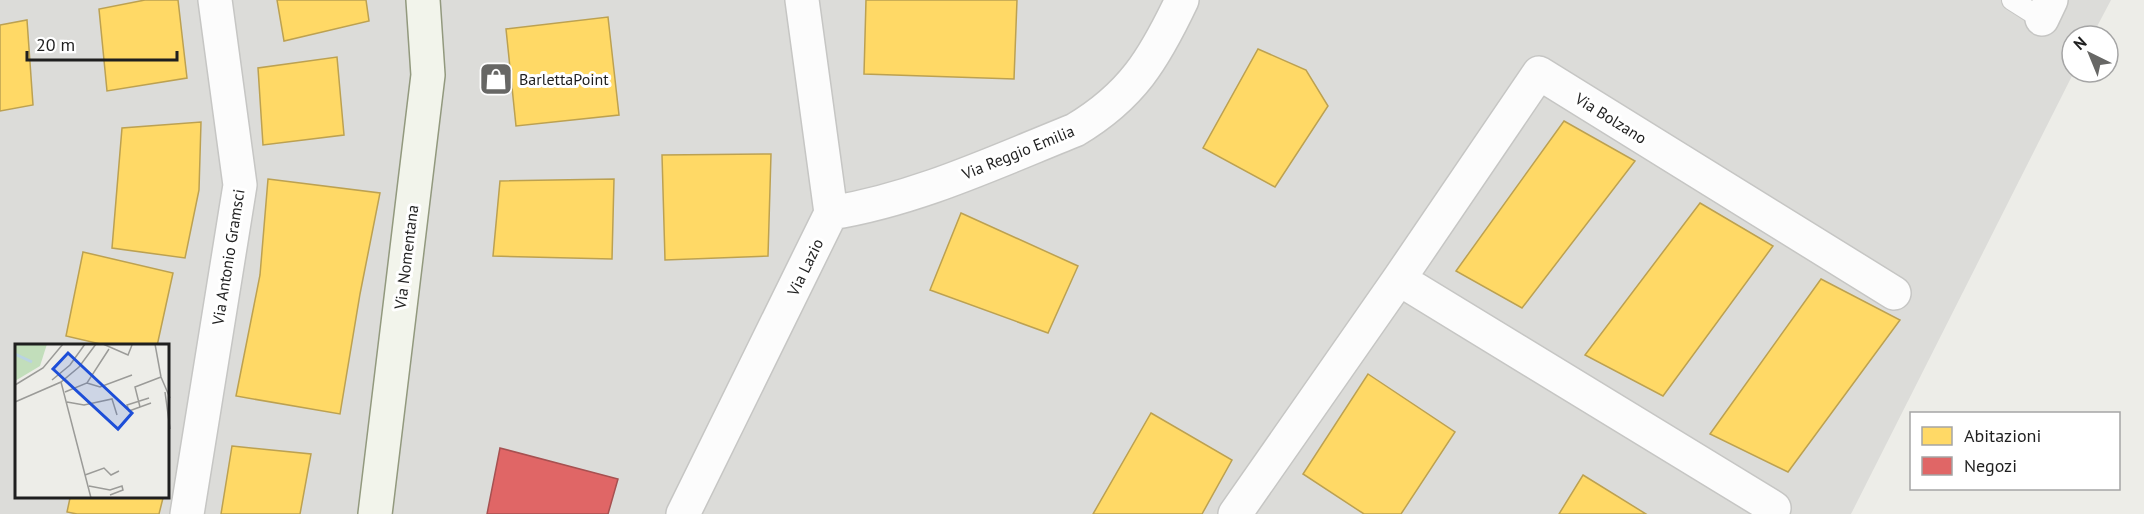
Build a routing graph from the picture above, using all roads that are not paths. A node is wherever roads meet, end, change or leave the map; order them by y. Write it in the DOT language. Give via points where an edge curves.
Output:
graph roads {
  1 [pos="215,0"];
  2 [pos="423,0"];
  3 [pos="802,0"];
  4 [pos="1182,0"];
  5 [pos="2012,0"];
  6 [pos="2047,9"];
  7 [pos="831,213"];
  8 [pos="1399,279"];
  9 [pos="1894,293"];
  10 [pos="1774,508"];
  11 [pos="187,514"];
  12 [pos="375,514"];
  13 [pos="683,514"];
  14 [pos="1235,514"];
  1 -- 11 [label="street, Via Antonio Gramsci" via="240,185"];
  2 -- 12 [label="main road, Via Nomentana" via="428,75"];
  3 -- 7 [label="street"];
  4 -- 7 [label="street, Via Reggio Emilia" via="1140,74 1125,92 1075,130 916,193"];
  5 -- 6 [label="lane"];
  7 -- 13 [label="street, Via Lazio"];
  8 -- 9 [label="street, Via Bolzano" via="1539,74"];
  8 -- 10 [label="street"];
  8 -- 14 [label="street, Via Bolzano"];
}
